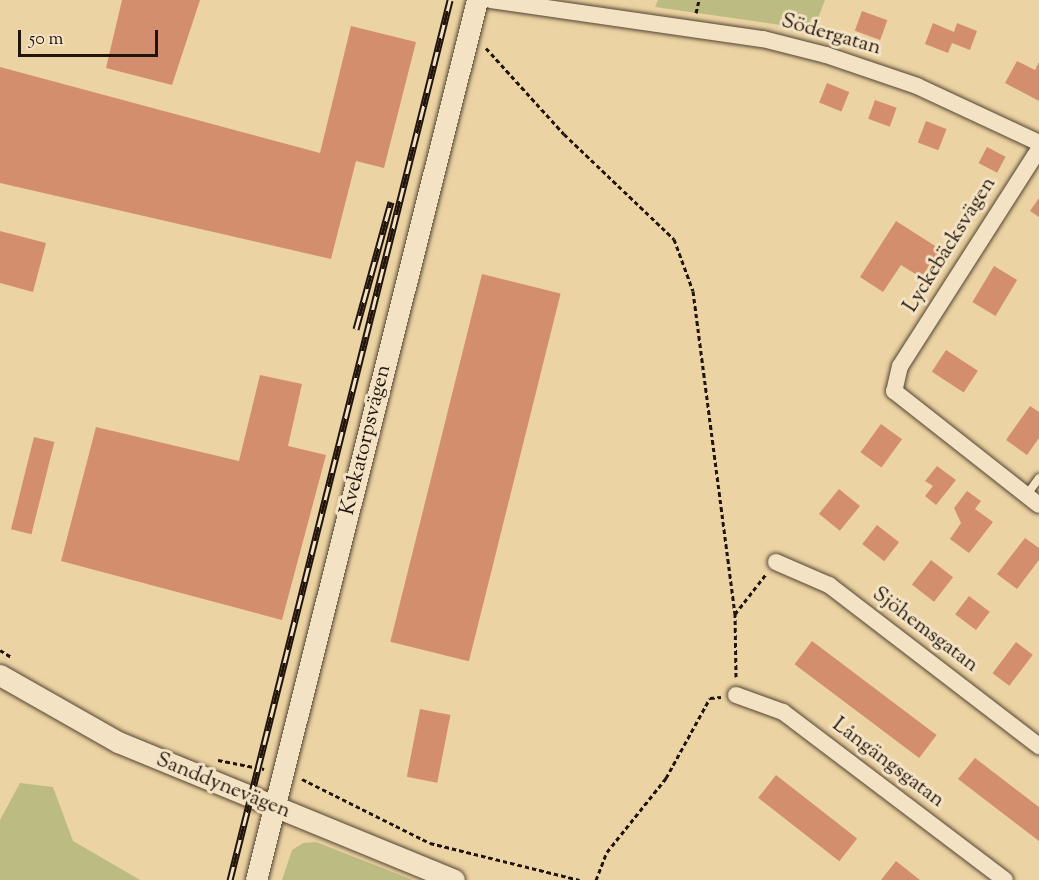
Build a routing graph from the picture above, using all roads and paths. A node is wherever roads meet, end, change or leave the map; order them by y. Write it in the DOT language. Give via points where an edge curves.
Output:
graph roads {
  1 [pos="477,0"];
  2 [pos="491,0"];
  3 [pos="699,0"];
  4 [pos="695,14"];
  5 [pos="466,41"];
  6 [pos="1039,143"];
  7 [pos="1039,149"];
  8 [pos="1039,478"];
  9 [pos="1033,501"];
  10 [pos="776,562"];
  11 [pos="735,614"];
  12 [pos="0,675"];
  13 [pos="736,694"];
  14 [pos="1039,746"];
  15 [pos="207,757"];
  16 [pos="284,774"];
  17 [pos="275,808"];
  18 [pos="256,880"];
  19 [pos="454,880"];
  20 [pos="580,880"];
  21 [pos="596,880"];
  22 [pos="1005,880"];
  1 -- 5 [label="street, Kvekatorpsvägen"];
  2 -- 6 [label="street, Södergatan" via="762,39 826,54 917,86"];
  3 -- 4 [label="path"];
  5 -- 11 [label="path" via="486,48 564,134 674,239 693,291"];
  5 -- 16 [label="street, Kvekatorpsvägen"];
  7 -- 9 [label="street, Lyckebäcksvägen" via="900,366 894,391 901,401"];
  8 -- 9 [label="lane"];
  10 -- 11 [label="path"];
  10 -- 14 [label="street, Sjöhemsgatan" via="829,585"];
  11 -- 13 [label="path"];
  12 -- 17 [label="street, Sanddynevägen" via="118,742"];
  13 -- 21 [label="path" via="710,698 666,778 607,852"];
  13 -- 22 [label="street, Långängsgatan" via="783,712"];
  15 -- 16 [label="path"];
  16 -- 17 [label="street, Kvekatorpsvägen"];
  16 -- 20 [label="path" via="308,780 430,843"];
  17 -- 18 [label="street, Kvekatorpsvägen"];
  17 -- 19 [label="street, Sanddynevägen"];
}
